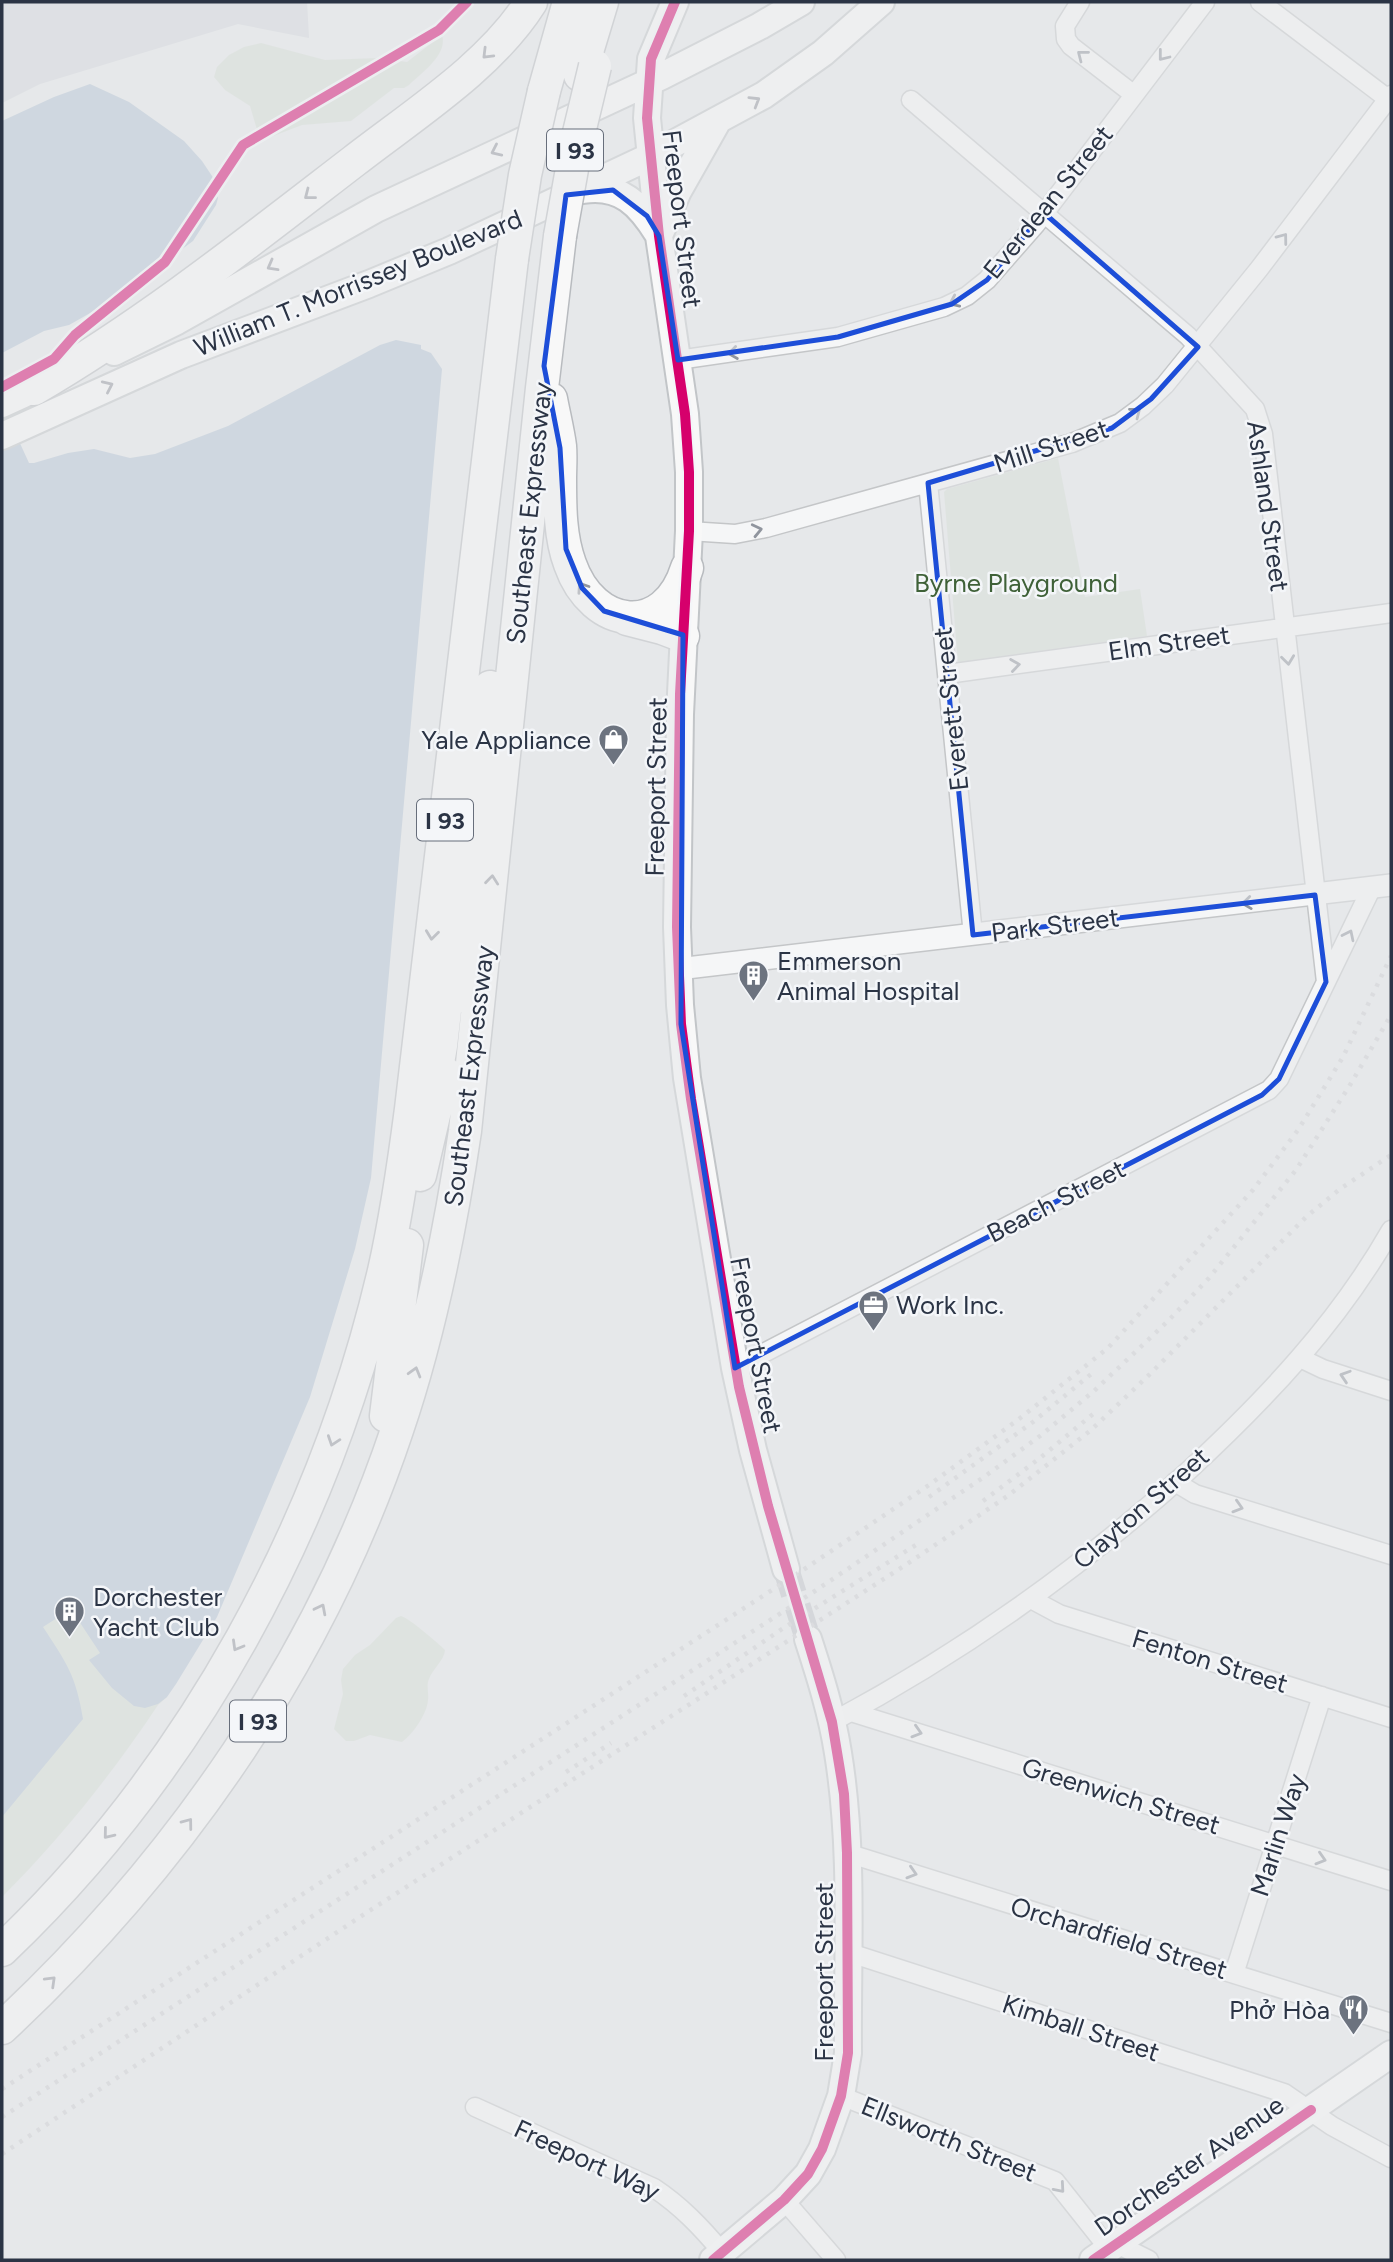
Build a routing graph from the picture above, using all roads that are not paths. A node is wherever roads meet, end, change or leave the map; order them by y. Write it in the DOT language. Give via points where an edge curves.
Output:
graph roads {
  1 [pos="531,2"];
  2 [pos="569,2"];
  3 [pos="582,2"];
  4 [pos="602,2"];
  5 [pos="615,2"];
  6 [pos="675,2"];
  7 [pos="801,2"];
  8 [pos="881,2"];
  9 [pos="1080,2"];
  10 [pos="1205,2"];
  11 [pos="1260,2"];
  12 [pos="569,80"];
  13 [pos="648,82"];
  14 [pos="1133,94"];
  15 [pos="1390,97"];
  16 [pos="911,100"];
  17 [pos="717,122"];
  18 [pos="651,156"];
  19 [pos="572,193"];
  20 [pos="1044,214"];
  21 [pos="659,236"];
  22 [pos="536,248"];
  23 [pos="1198,347"];
  24 [pos="678,360"];
  25 [pos="544,366"];
  26 [pos="40,402"];
  27 [pos="2,404"];
  28 [pos="2,436"];
  29 [pos="928,484"];
  30 [pos="689,531"];
  31 [pos="687,568"];
  32 [pos="1391,613"];
  33 [pos="620,618"];
  34 [pos="1284,627"];
  35 [pos="683,636"];
  36 [pos="947,674"];
  37 [pos="1381,886"];
  38 [pos="1315,895"];
  39 [pos="973,934"];
  40 [pos="678,969"];
  41 [pos="1326,982"];
  42 [pos="411,1215"];
  43 [pos="1391,1230"];
  44 [pos="1300,1358"];
  45 [pos="735,1368"];
  46 [pos="355,1376"];
  47 [pos="1391,1391"];
  48 [pos="1175,1482"];
  49 [pos="378,1484"];
  50 [pos="1391,1555"];
  51 [pos="786,1570"];
  52 [pos="1031,1599"];
  53 [pos="808,1639"];
  54 [pos="1322,1696"];
  55 [pos="842,1717"];
  56 [pos="1391,1718"];
  57 [pos="1275,1844"];
  58 [pos="847,1853"];
  59 [pos="1391,1881"];
  60 [pos="2,1950"];
  61 [pos="847,1952"];
  62 [pos="1234,1973"];
  63 [pos="1391,2023"];
  64 [pos="2,2028"];
  65 [pos="1391,2054"];
  66 [pos="841,2095"];
  67 [pos="475,2107"];
  68 [pos="1311,2110"];
  69 [pos="1391,2158"];
  70 [pos="784,2200"];
  71 [pos="1106,2251"];
  72 [pos="717,2256"];
  73 [pos="836,2260"];
  74 [pos="1149,2260"];
  1 -- 26 [label="highway, one-way" via="482,60 437,97 169,302 81,362"];
  2 -- 12 [label="highway, Southeast Expressway / I 93"];
  3 -- 12 [label="highway, I 93"];
  4 -- 12 [label="highway, I 93"];
  5 -- 12 [label="highway, Southeast Expressway / I 93"];
  6 -- 13 [label="main road, Freeport Street" via="651,60"];
  7 -- 13 [label="main road, William T. Morrissey Boulevard"];
  17 -- 8 [label="main road, William T. Morrissey Boulevard, one-way" via="790,78"];
  14 -- 9 [label="street, one-way" via="1066,39 1066,21"];
  10 -- 14 [label="street, Everdean Street, one-way"];
  11 -- 15 [label="street"];
  12 -- 22 [label="highway, Southeast Expressway / I 93, bridge" via="576,141"];
  12 -- 22 [label="highway, Southeast Expressway / I 93, bridge" via="525,175"];
  13 -- 18 [label="main road, Freeport Street"];
  13 -- 26 [label="main road, William T. Morrissey Boulevard, one-way" via="376,209"];
  14 -- 20 [label="street, Everdean Street"];
  23 -- 15 [label="street, Mill Street, one-way"];
  16 -- 20 [label="street, Ashland Street"];
  17 -- 18 [label="main road, William T. Morrissey Boulevard"];
  17 -- 21 [label="main road"];
  18 -- 19 [label="main road, William T. Morrissey Boulevard"];
  18 -- 21 [label="main road, Freeport Street"];
  19 -- 21 [label="main road" via="599,189 625,195 643,211"];
  26 -- 19 [label="main road, William T. Morrissey Boulevard, one-way" via="190,351 431,258"];
  20 -- 23 [label="street, Ashland Street"];
  20 -- 24 [label="street, Everdean Street, one-way" via="987,280 952,304 838,337"];
  21 -- 24 [label="main road, Freeport Street"];
  22 -- 25 [label="highway, Southeast Expressway / I 93"];
  22 -- 42 [label="highway, I 93" via="441,1046"];
  22 -- 46 [label="highway, Southeast Expressway / I 93, one-way" via="404,1164 383,1273"];
  29 -- 23 [label="street, Mill Street, one-way" via="1112,428 1151,399"];
  23 -- 34 [label="street, Ashland Street" via="1261,422"];
  24 -- 30 [label="main road, Freeport Street" via="688,437"];
  33 -- 25 [label="highway, one-way" via="587,595 568,557 561,521 561,448"];
  49 -- 25 [label="highway, Southeast Expressway / I 93, one-way" via="433,1306 459,1172 477,1035"];
  26 -- 27 [label="main road, William T. Morrissey Boulevard"];
  26 -- 28 [label="main road, William T. Morrissey Boulevard"];
  30 -- 29 [label="street, Mill Street, one-way" via="750,532"];
  29 -- 36 [label="street, Everett Street"];
  30 -- 31 [label="main road, Freeport Street"];
  31 -- 33 [label="highway" via="676,593 660,608"];
  31 -- 35 [label="main road, Freeport Street"];
  32 -- 34 [label="street, Elm Street"];
  33 -- 35 [label="highway"];
  36 -- 34 [label="street, Elm Street, one-way"];
  34 -- 38 [label="street, Ashland Street, one-way"];
  35 -- 40 [label="main road, Freeport Street"];
  36 -- 39 [label="street, Everett Street"];
  37 -- 38 [label="street, Park Street"];
  41 -- 37 [label="street, Beach Street, one-way"];
  38 -- 39 [label="street, Park Street, one-way"];
  38 -- 41 [label="street"];
  39 -- 40 [label="street, Park Street"];
  40 -- 45 [label="main road, Freeport Street" via="687,1079"];
  41 -- 45 [label="street, Beach Street" via="1279,1079 1269,1090"];
  42 -- 46 [label="highway, I 93"];
  42 -- 49 [label="highway, I 93"];
  43 -- 44 [label="street, Clayton Street" via="1352,1293"];
  47 -- 44 [label="street, one-way"];
  44 -- 48 [label="street, Clayton Street"];
  45 -- 51 [label="main road, Freeport Street"];
  46 -- 60 [label="highway, Southeast Expressway / I 93, one-way" via="301,1522 221,1674 161,1766 118,1821 58,1894"];
  48 -- 50 [label="street, one-way" via="1195,1494"];
  48 -- 52 [label="street, Clayton Street"];
  64 -- 49 [label="highway, Southeast Expressway / I 93, one-way" via="117,1911 220,1779 308,1635"];
  52 -- 54 [label="street, Fenton Street" via="1059,1614"];
  52 -- 55 [label="street, Clayton Street" via="946,1657"];
  53 -- 55 [label="main road, Freeport Street"];
  54 -- 56 [label="street, Fenton Street"];
  54 -- 57 [label="street, Marlin Way"];
  55 -- 57 [label="street, Greenwich Street, one-way"];
  55 -- 58 [label="main road, Freeport Street"];
  57 -- 59 [label="street, Greenwich Street, one-way"];
  57 -- 62 [label="street, Marlin Way"];
  58 -- 61 [label="main road, Freeport Street"];
  58 -- 62 [label="street, Orchardfield Street, one-way"];
  61 -- 66 [label="main road, Freeport Street" via="848,2053"];
  61 -- 68 [label="street, Kimball Street" via="1283,2093"];
  62 -- 63 [label="street, Orchardfield Street"];
  65 -- 68 [label="main road, Dorchester Avenue"];
  66 -- 70 [label="main road, Freeport Street" via="818,2157"];
  66 -- 71 [label="street, Ellsworth Street, one-way" via="1055,2181"];
  67 -- 72 [label="street, Freeport Way" via="653,2188 696,2221"];
  68 -- 69 [label="street, Kimball Street"];
  68 -- 71 [label="main road, Dorchester Avenue"];
  70 -- 72 [label="main road, Freeport Street"];
  70 -- 73 [label="street"];
  71 -- 74 [label="street"];
}
